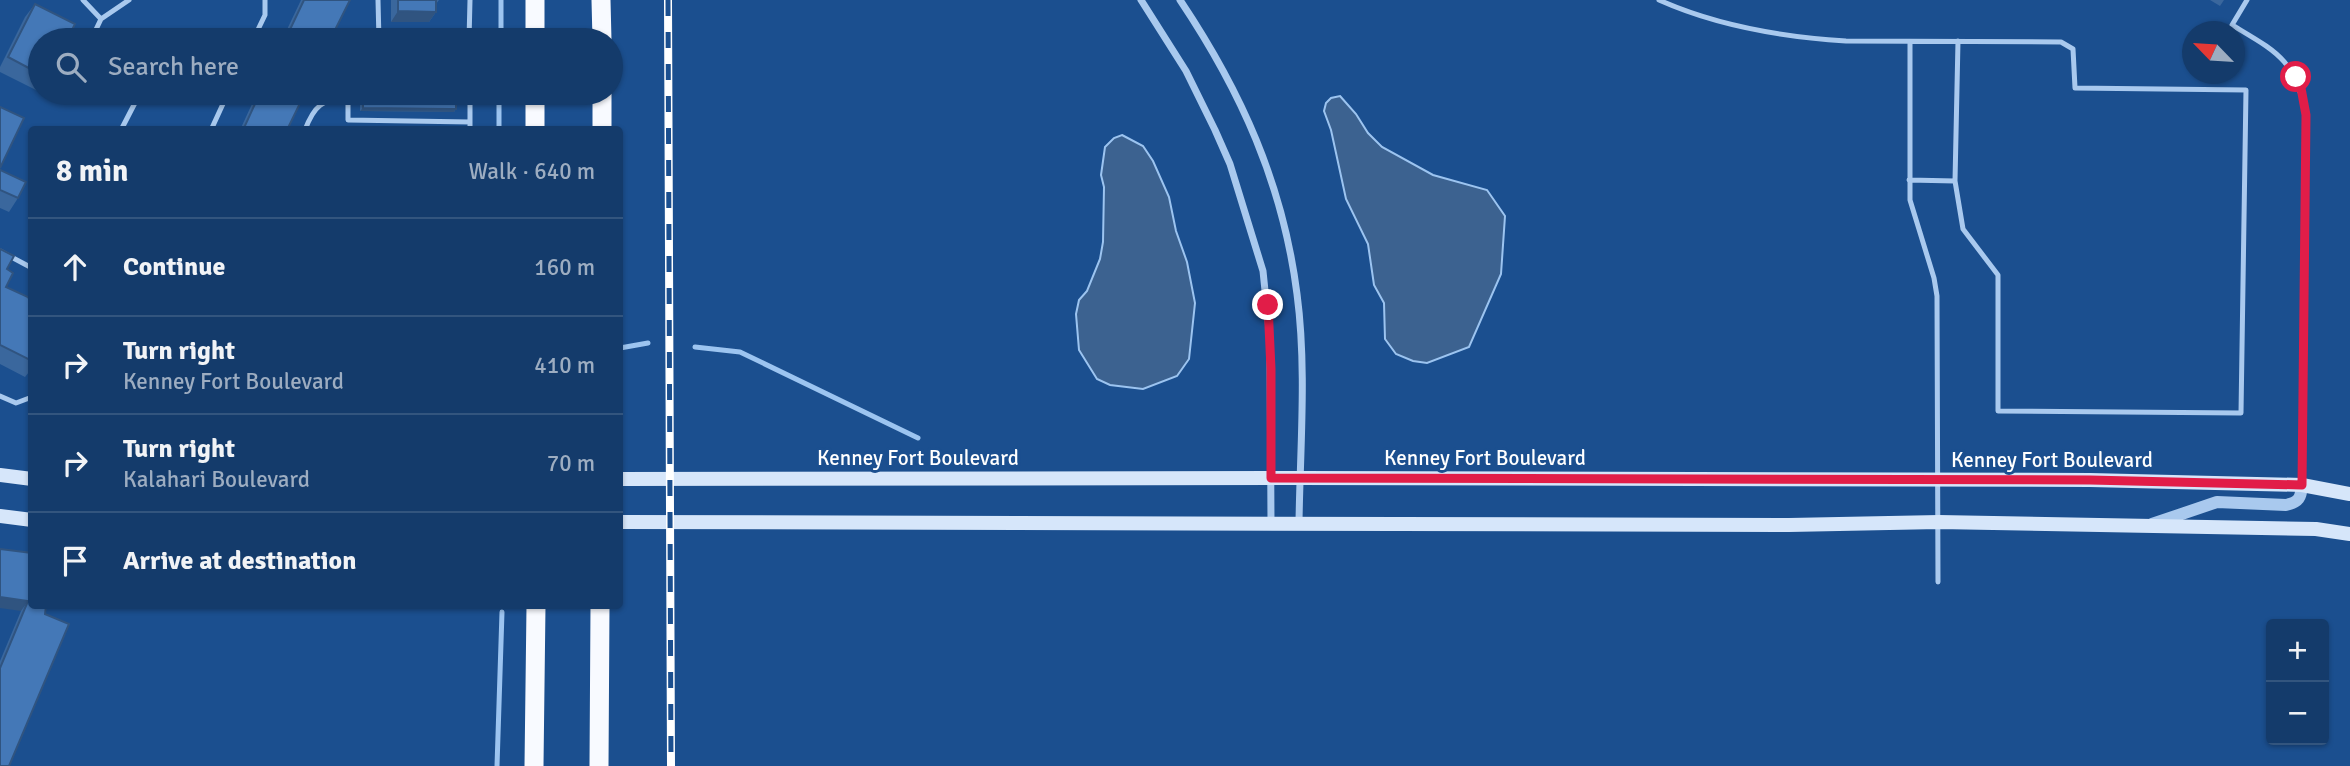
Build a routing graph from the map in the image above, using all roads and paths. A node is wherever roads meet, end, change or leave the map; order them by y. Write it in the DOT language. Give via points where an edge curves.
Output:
graph roads {
  1 [pos="83,0"];
  2 [pos="129,0"];
  3 [pos="265,0"];
  4 [pos="378,0"];
  5 [pos="470,0"];
  6 [pos="536,0"];
  7 [pos="601,0"];
  8 [pos="1140,0"];
  9 [pos="1180,0"];
  10 [pos="1660,0"];
  11 [pos="2247,0"];
  12 [pos="101,19"];
  13 [pos="97,28"];
  14 [pos="259,28"];
  15 [pos="379,28"];
  16 [pos="469,28"];
  17 [pos="536,28"];
  18 [pos="602,28"];
  19 [pos="1958,41"];
  20 [pos="1910,42"];
  21 [pos="134,105"];
  22 [pos="222,105"];
  23 [pos="321,105"];
  24 [pos="348,105"];
  25 [pos="470,105"];
  26 [pos="535,105"];
  27 [pos="602,105"];
  28 [pos="123,126"];
  29 [pos="213,126"];
  30 [pos="307,126"];
  31 [pos="470,126"];
  32 [pos="535,126"];
  33 [pos="602,126"];
  34 [pos="1909,180"];
  35 [pos="1955,181"];
  36 [pos="0,251"];
  37 [pos="28,266"];
  38 [pos="0,396"];
  39 [pos="28,398"];
  40 [pos="0,475"];
  41 [pos="28,478"];
  42 [pos="1271,478"];
  43 [pos="1300,478"];
  44 [pos="623,479"];
  45 [pos="1939,480"];
  46 [pos="2302,485"];
  47 [pos="2350,494"];
  48 [pos="0,516"];
  49 [pos="28,520"];
  50 [pos="623,522"];
  51 [pos="1939,522"];
  52 [pos="1271,523"];
  53 [pos="1299,523"];
  54 [pos="2149,525"];
  55 [pos="2350,534"];
  56 [pos="1938,582"];
  57 [pos="536,609"];
  58 [pos="600,609"];
  59 [pos="534,766"];
  60 [pos="599,766"];
  1 -- 12 [label="lane"];
  2 -- 12 [label="lane"];
  3 -- 14 [label="lane"];
  4 -- 15 [label="lane"];
  5 -- 16 [label="lane"];
  6 -- 17 [label="highway"];
  7 -- 18 [label="highway"];
  8 -- 42 [label="street" via="1186,71 1216,130 1263,271 1270,340"];
  9 -- 43 [label="street" via="1211,45 1248,118 1284,222 1301,335"];
  10 -- 20 [label="lane" via="1789,36"];
  11 -- 46 [label="lane" via="2232,25 2273,49 2289,65 2301,88 2306,115"];
  12 -- 13 [label="lane"];
  19 -- 20 [label="lane"];
  19 -- 35 [label="lane"];
  19 -- 35 [label="lane" via="2067,44 2075,55 2076,88 2246,90 2241,412 1997,411 1998,275 1963,229"];
  20 -- 34 [label="lane"];
  21 -- 28 [label="lane"];
  22 -- 29 [label="lane"];
  23 -- 30 [label="lane" via="314,109"];
  24 -- 31 [label="lane" via="348,120"];
  25 -- 31 [label="lane"];
  26 -- 32 [label="highway"];
  27 -- 33 [label="highway"];
  34 -- 35 [label="lane"];
  34 -- 45 [label="lane" via="1914,220 1937,296"];
  36 -- 37 [label="lane"];
  38 -- 39 [label="lane" via="16,403"];
  40 -- 41 [label="main road"];
  42 -- 43 [label="main road, Kenney Fort Boulevard"];
  42 -- 44 [label="main road, Kenney Fort Boulevard"];
  42 -- 52 [label="street"];
  43 -- 45 [label="main road, Kenney Fort Boulevard"];
  43 -- 53 [label="street"];
  45 -- 46 [label="main road, Kenney Fort Boulevard"];
  45 -- 51 [label="lane"];
  46 -- 47 [label="main road, Kenney Fort Boulevard"];
  46 -- 54 [label="street" via="2296,503 2217,502"];
  48 -- 49 [label="main road"];
  50 -- 52 [label="main road"];
  51 -- 53 [label="main road"];
  51 -- 54 [label="main road"];
  51 -- 56 [label="lane"];
  52 -- 53 [label="main road"];
  54 -- 55 [label="main road" via="2316,528"];
  57 -- 59 [label="highway"];
  58 -- 60 [label="highway"];
}
